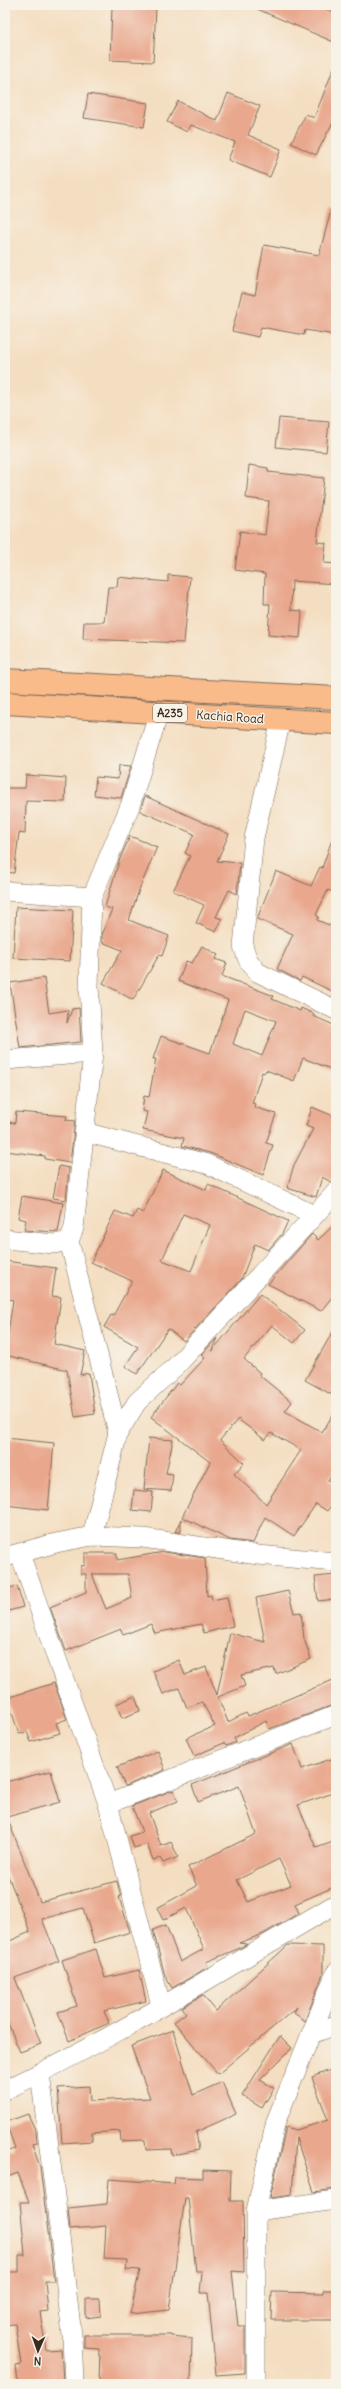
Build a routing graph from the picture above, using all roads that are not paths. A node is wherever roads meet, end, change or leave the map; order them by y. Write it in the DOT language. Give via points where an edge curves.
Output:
graph roads {
  1 [pos="5,680"];
  2 [pos="336,698"];
  3 [pos="5,703"];
  4 [pos="160,712"];
  5 [pos="281,720"];
  6 [pos="336,723"];
  7 [pos="5,891"];
  8 [pos="92,897"];
  9 [pos="336,1010"];
  10 [pos="92,1053"];
  11 [pos="5,1060"];
  12 [pos="84,1132"];
  13 [pos="336,1192"];
  14 [pos="314,1215"];
  15 [pos="5,1239"];
  16 [pos="69,1241"];
  17 [pos="118,1432"];
  18 [pos="92,1536"];
  19 [pos="12,1556"];
  20 [pos="336,1562"];
  21 [pos="336,1715"];
  22 [pos="108,1804"];
  23 [pos="336,1904"];
  24 [pos="336,1972"];
  25 [pos="161,2005"];
  26 [pos="336,2025"];
  27 [pos="311,2034"];
  28 [pos="40,2073"];
  29 [pos="5,2090"];
  30 [pos="336,2200"];
  31 [pos="256,2211"];
  32 [pos="74,2384"];
  33 [pos="256,2384"];
  1 -- 2 [label="highway, Kachia Road / A235"];
  3 -- 4 [label="highway, Kachia Road / A235"];
  4 -- 5 [label="highway, Kachia Road / A235"];
  4 -- 8 [label="street" via="130,806"];
  5 -- 6 [label="highway, Kachia Road / A235"];
  5 -- 9 [label="street" via="254,838 243,946 248,960 257,972"];
  7 -- 8 [label="street"];
  8 -- 10 [label="street" via="89,986"];
  10 -- 11 [label="street"];
  10 -- 12 [label="street"];
  12 -- 14 [label="street" via="207,1164"];
  12 -- 16 [label="street" via="74,1228"];
  13 -- 14 [label="street"];
  14 -- 17 [label="street" via="177,1365 137,1402"];
  15 -- 16 [label="street" via="54,1244"];
  16 -- 17 [label="street"];
  17 -- 18 [label="street"];
  18 -- 19 [label="street"];
  18 -- 20 [label="street" via="143,1538 258,1555"];
  19 -- 22 [label="street"];
  21 -- 22 [label="street"];
  22 -- 25 [label="street"];
  23 -- 25 [label="street"];
  24 -- 27 [label="street"];
  25 -- 28 [label="street"];
  26 -- 27 [label="street"];
  27 -- 31 [label="street" via="276,2122"];
  28 -- 29 [label="street"];
  28 -- 32 [label="street" via="72,2335"];
  30 -- 31 [label="street"];
  31 -- 33 [label="street"];
}
